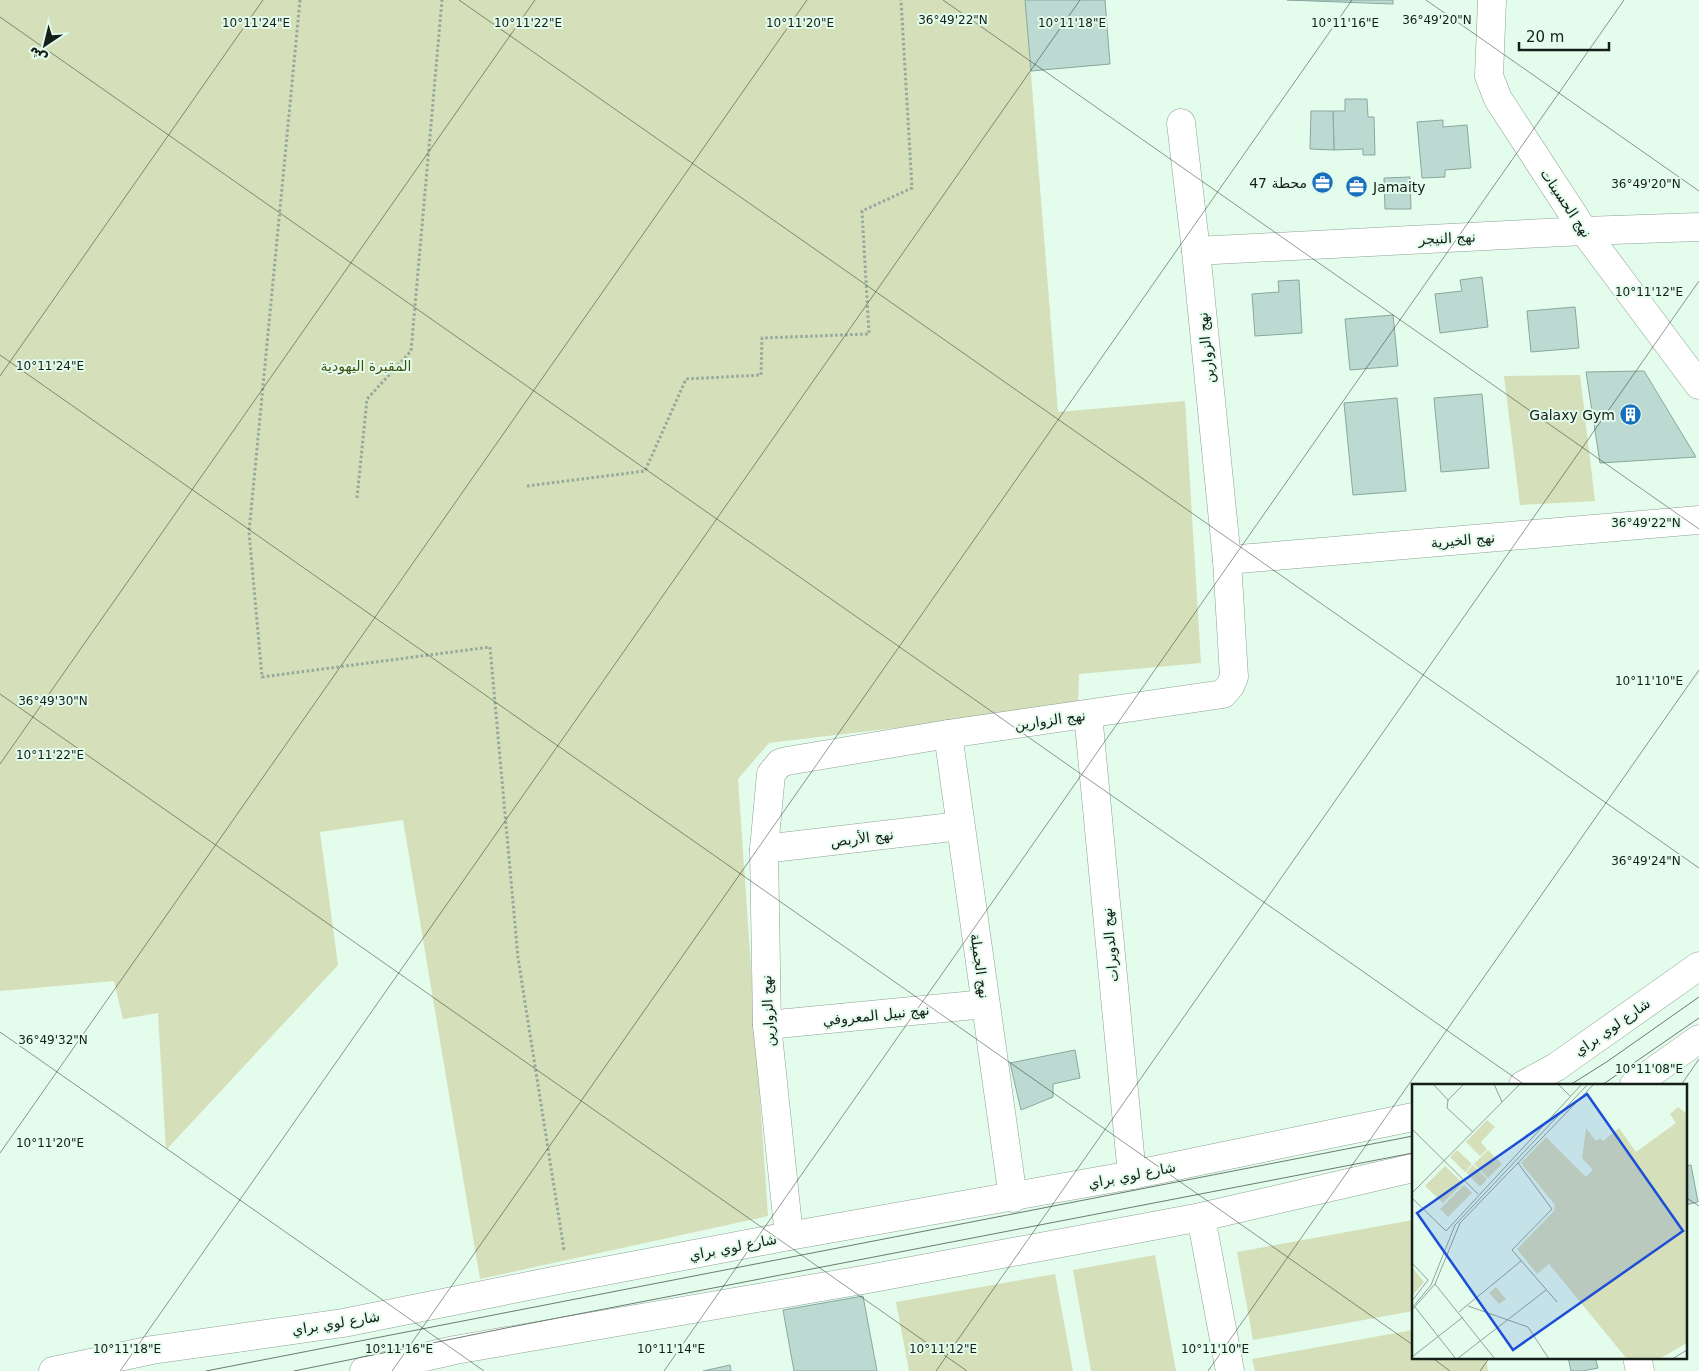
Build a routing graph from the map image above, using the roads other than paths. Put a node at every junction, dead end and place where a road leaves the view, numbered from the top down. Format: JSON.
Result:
{"nodes":[{"id":1,"x":1492,"y":0,"type":"edge"},
{"id":2,"x":1180,"y":123,"type":"dead end"},
{"id":3,"x":1699,"y":227,"type":"edge"},
{"id":4,"x":1584,"y":231,"type":"junction"},
{"id":5,"x":1196,"y":251,"type":"junction"},
{"id":6,"x":1699,"y":385,"type":"edge"},
{"id":7,"x":1699,"y":520,"type":"edge"},
{"id":8,"x":1227,"y":560,"type":"junction"},
{"id":9,"x":1088,"y":714,"type":"junction"},
{"id":10,"x":948,"y":734,"type":"junction"},
{"id":11,"x":960,"y":826,"type":"junction"},
{"id":12,"x":764,"y":849,"type":"junction"},
{"id":13,"x":1699,"y":966,"type":"edge"},
{"id":14,"x":985,"y":1004,"type":"junction"},
{"id":15,"x":767,"y":1026,"type":"junction"},
{"id":16,"x":1699,"y":1040,"type":"edge"},
{"id":17,"x":1525,"y":1084,"type":"edge"},
{"id":18,"x":1635,"y":1084,"type":"edge"},
{"id":19,"x":1412,"y":1117,"type":"edge"},
{"id":20,"x":1412,"y":1168,"type":"edge"},
{"id":21,"x":1132,"y":1175,"type":"junction"},
{"id":22,"x":1013,"y":1198,"type":"junction"},
{"id":23,"x":1201,"y":1217,"type":"junction"},
{"id":24,"x":789,"y":1236,"type":"junction"},
{"id":25,"x":1638,"y":1358,"type":"edge"},
{"id":26,"x":53,"y":1371,"type":"edge"},
{"id":27,"x":364,"y":1371,"type":"edge"},
{"id":28,"x":1230,"y":1371,"type":"edge"},
{"id":29,"x":1640,"y":1371,"type":"edge"}],
"edges":[{"from":1,"to":4,"type":"street","name":"نهج الحسينات"},
{"from":2,"to":5,"type":"street","name":"نهج الزوارين"},
{"from":3,"to":4,"type":"street","name":"نهج النيجر"},
{"from":4,"to":5,"type":"street","name":"نهج النيجر"},
{"from":4,"to":6,"type":"street","name":"نهج الحسينات"},
{"from":5,"to":8,"type":"street","name":"نهج الزوارين"},
{"from":7,"to":8,"type":"street","name":"نهج الخيرية"},
{"from":8,"to":9,"type":"street","name":"نهج الزوارين"},
{"from":9,"to":10,"type":"street","name":"نهج الزوارين"},
{"from":9,"to":21,"type":"street","name":"نهج الدويرات"},
{"from":10,"to":11,"type":"street","name":"نهج الجميلة"},
{"from":10,"to":12,"type":"street","name":"نهج الزوارين"},
{"from":11,"to":12,"type":"street","name":"نهج الأربص"},
{"from":11,"to":14,"type":"street","name":"نهج الجميلة"},
{"from":12,"to":15,"type":"street","name":"نهج الزوارين"},
{"from":13,"to":17,"type":"street","name":"شارع لوي براي"},
{"from":14,"to":15,"type":"street","name":"نهج نبيل المعروفي"},
{"from":14,"to":22,"type":"street","name":"نهج الجميلة"},
{"from":15,"to":24,"type":"street","name":"نهج الزوارين"},
{"from":16,"to":18,"type":"street"},
{"from":19,"to":21,"type":"street","name":"شارع لوي براي"},
{"from":20,"to":23,"type":"street"},
{"from":21,"to":22,"type":"street","name":"شارع لوي براي"},
{"from":22,"to":24,"type":"street","name":"شارع لوي براي"},
{"from":23,"to":27,"type":"street"},
{"from":23,"to":28,"type":"street"},
{"from":24,"to":26,"type":"street","name":"شارع لوي براي"},
{"from":25,"to":29,"type":"street"}]}
